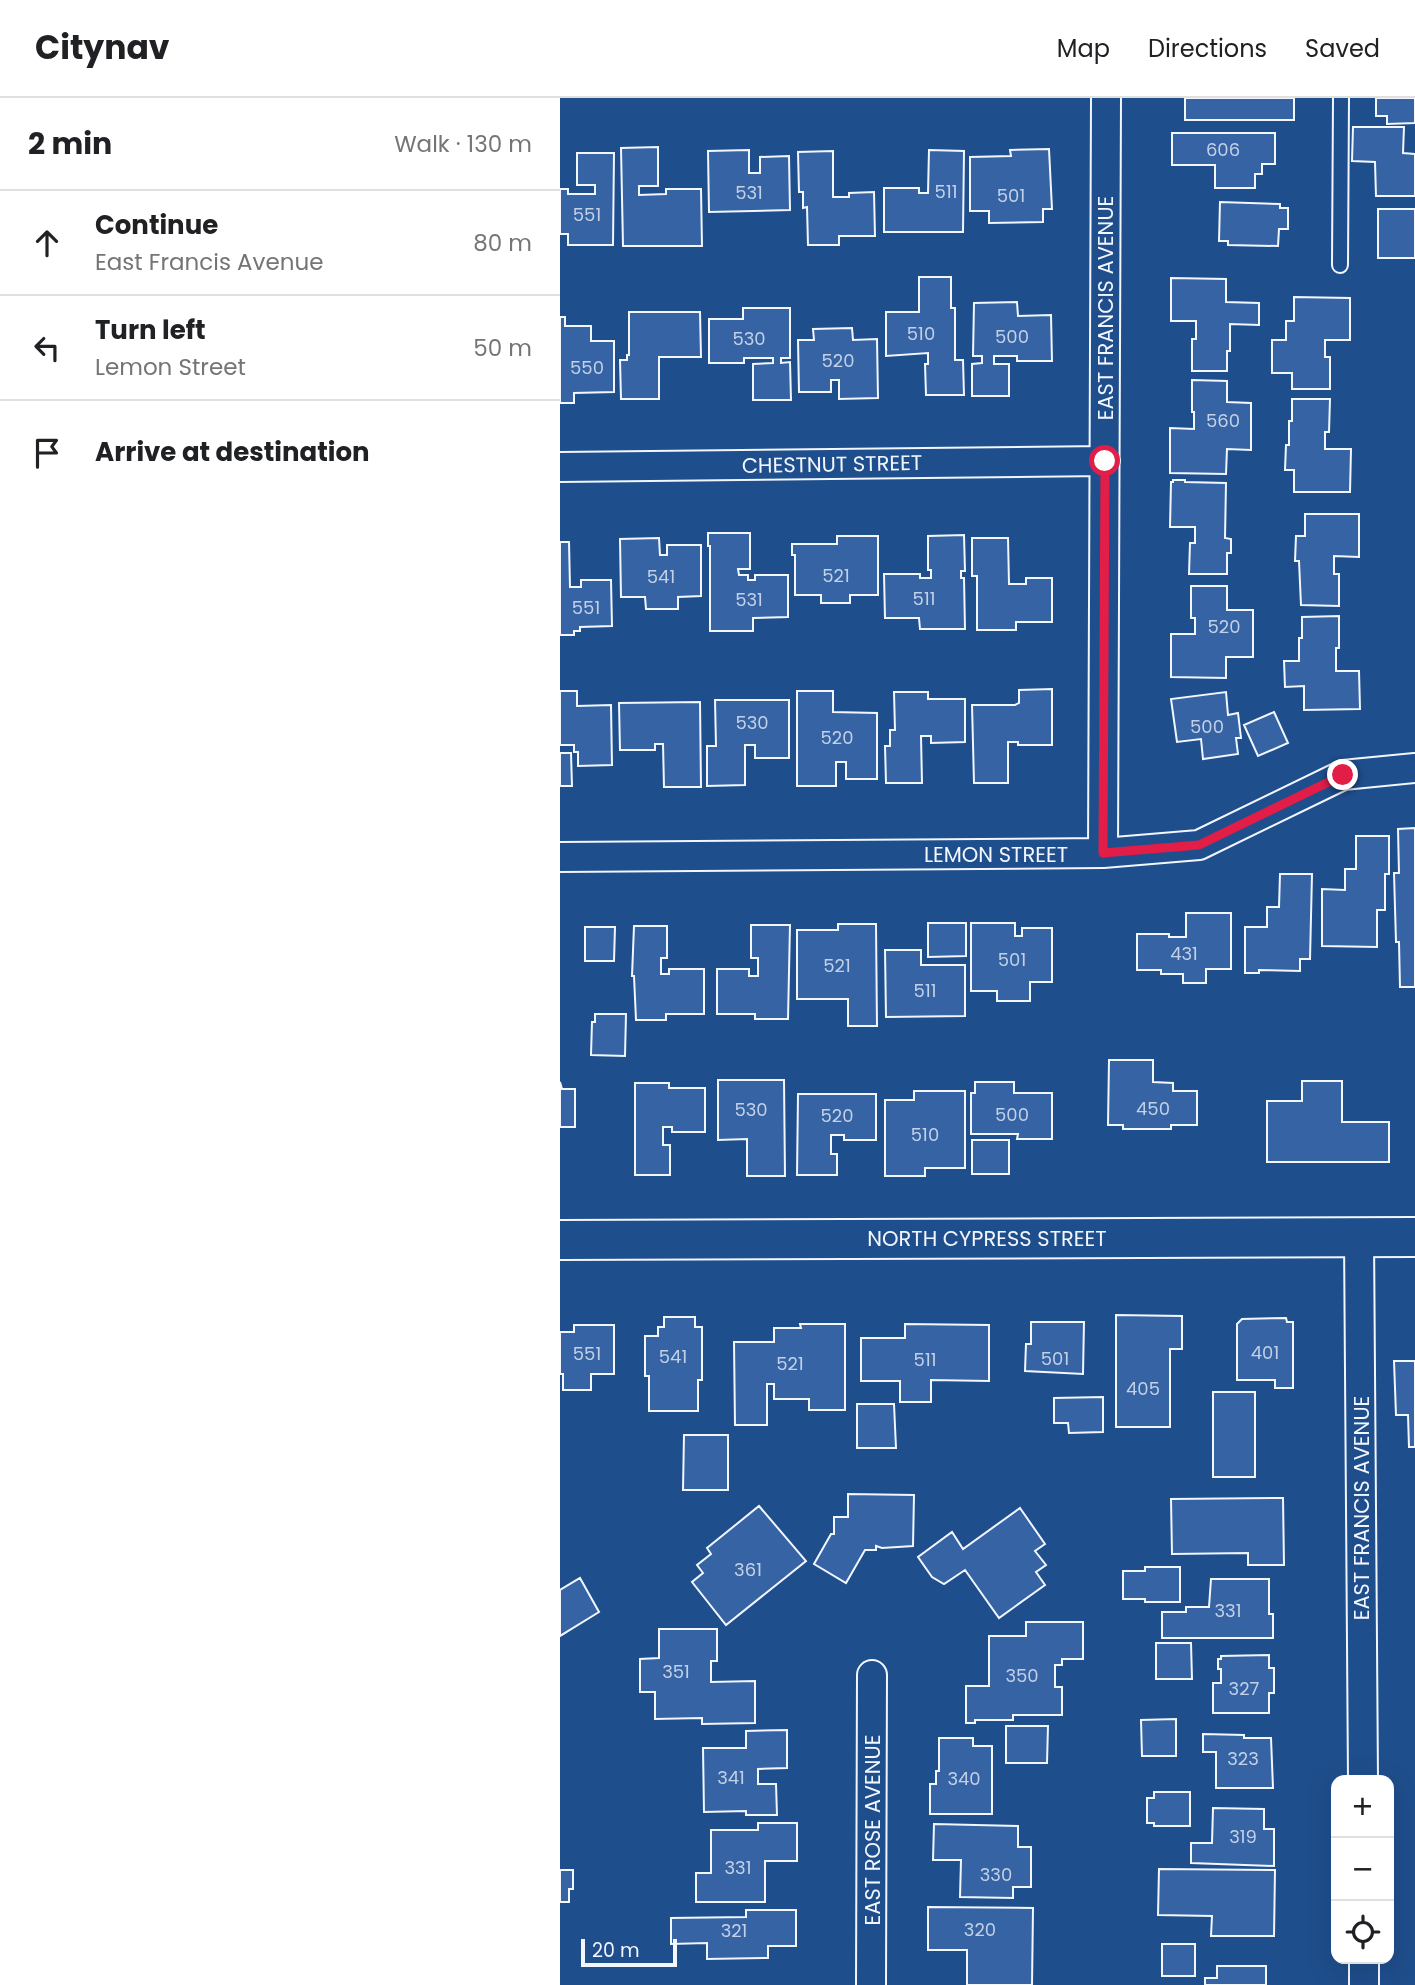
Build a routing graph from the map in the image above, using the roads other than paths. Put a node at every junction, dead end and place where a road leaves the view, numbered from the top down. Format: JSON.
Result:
{"nodes":[{"id":1,"x":1106,"y":98,"type":"edge"},
{"id":2,"x":1341,"y":98,"type":"edge"},
{"id":3,"x":1340,"y":265,"type":"dead end"},
{"id":4,"x":1105,"y":461,"type":"junction"},
{"id":5,"x":560,"y":467,"type":"edge"},
{"id":6,"x":1415,"y":768,"type":"edge"},
{"id":7,"x":1103,"y":853,"type":"junction"},
{"id":8,"x":560,"y":857,"type":"edge"},
{"id":9,"x":1359,"y":1236,"type":"junction"},
{"id":10,"x":1415,"y":1237,"type":"edge"},
{"id":11,"x":560,"y":1240,"type":"edge"},
{"id":12,"x":872,"y":1675,"type":"dead end"},
{"id":13,"x":1363,"y":1775,"type":"edge"},
{"id":14,"x":1364,"y":1964,"type":"edge"},
{"id":15,"x":871,"y":1985,"type":"edge"},
{"id":16,"x":1364,"y":1985,"type":"edge"}],
"edges":[{"from":1,"to":4,"type":"street","name":"EAST FRANCIS AVENUE"},
{"from":2,"to":3,"type":"lane"},
{"from":4,"to":5,"type":"street","name":"CHESTNUT STREET"},
{"from":4,"to":7,"type":"street","name":"EAST FRANCIS AVENUE"},
{"from":6,"to":7,"type":"street","name":"LEMON STREET"},
{"from":7,"to":8,"type":"street","name":"LEMON STREET"},
{"from":9,"to":10,"type":"street","name":"NORTH CYPRESS STREET"},
{"from":9,"to":11,"type":"street","name":"NORTH CYPRESS STREET"},
{"from":9,"to":13,"type":"street","name":"EAST FRANCIS AVENUE"},
{"from":12,"to":15,"type":"street","name":"EAST ROSE AVENUE"},
{"from":14,"to":16,"type":"street"}]}
